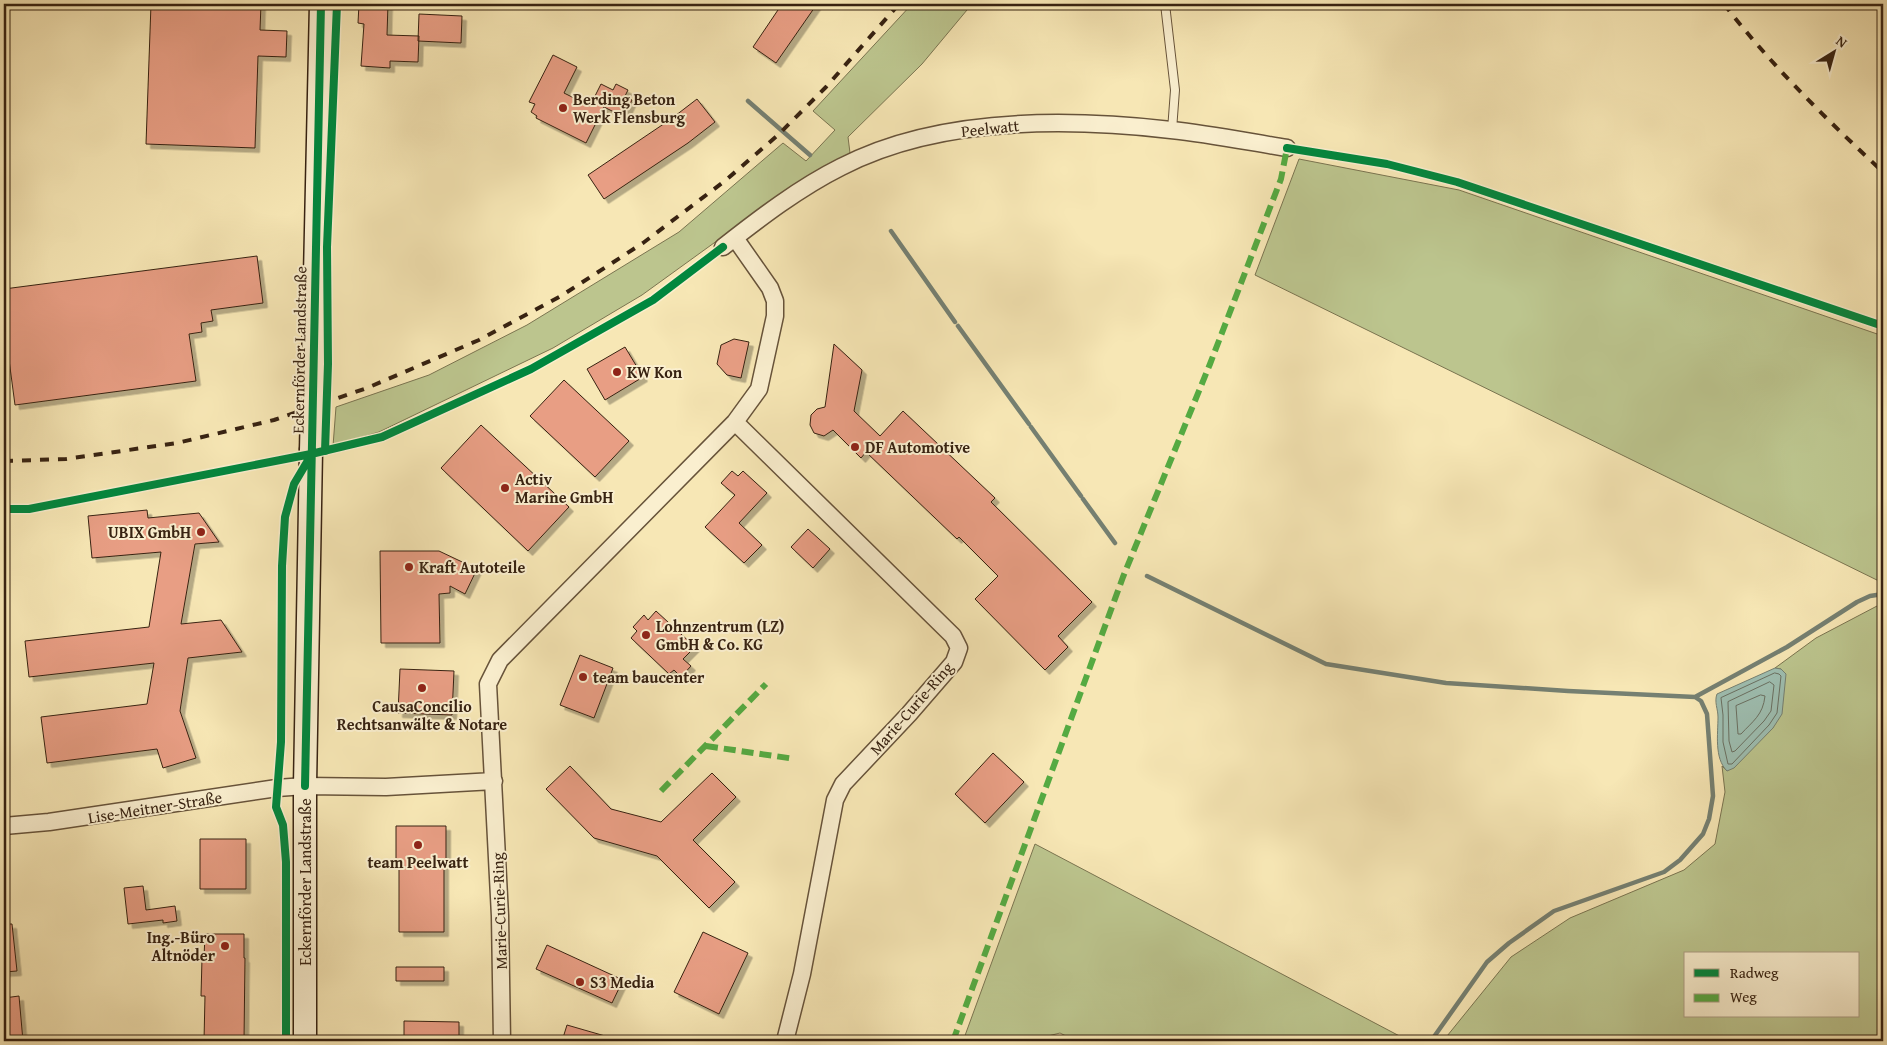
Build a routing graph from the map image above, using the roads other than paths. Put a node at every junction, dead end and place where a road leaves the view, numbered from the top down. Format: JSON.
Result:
{"nodes":[{"id":1,"x":321,"y":4,"type":"edge"},
{"id":2,"x":1165,"y":4,"type":"edge"},
{"id":3,"x":1172,"y":130,"type":"junction"},
{"id":4,"x":1287,"y":148,"type":"dead end"},
{"id":5,"x":729,"y":243,"type":"joint"},
{"id":6,"x":735,"y":422,"type":"junction"},
{"id":7,"x":494,"y":781,"type":"junction"},
{"id":8,"x":305,"y":786,"type":"junction"},
{"id":9,"x":4,"y":826,"type":"edge"},
{"id":10,"x":305,"y":1041,"type":"edge"},
{"id":11,"x":502,"y":1041,"type":"edge"},
{"id":12,"x":785,"y":1041,"type":"edge"}],
"edges":[{"from":1,"to":8,"type":"street","name":"Eckernförder Landstraße","bridge":true},
{"from":2,"to":3,"type":"lane"},
{"from":3,"to":4,"type":"street","name":"Peelwatt"},
{"from":3,"to":5,"type":"street","name":"Peelwatt"},
{"from":5,"to":6,"type":"street","name":"Marie-Curie-Ring"},
{"from":6,"to":7,"type":"street","name":"Marie-Curie-Ring"},
{"from":6,"to":12,"type":"street","name":"Marie-Curie-Ring"},
{"from":7,"to":8,"type":"street"},
{"from":7,"to":11,"type":"street","name":"Marie-Curie-Ring"},
{"from":8,"to":9,"type":"street","name":"Lise-Meitner-Straße"},
{"from":8,"to":10,"type":"street","name":"Eckernförder Landstraße"}]}
